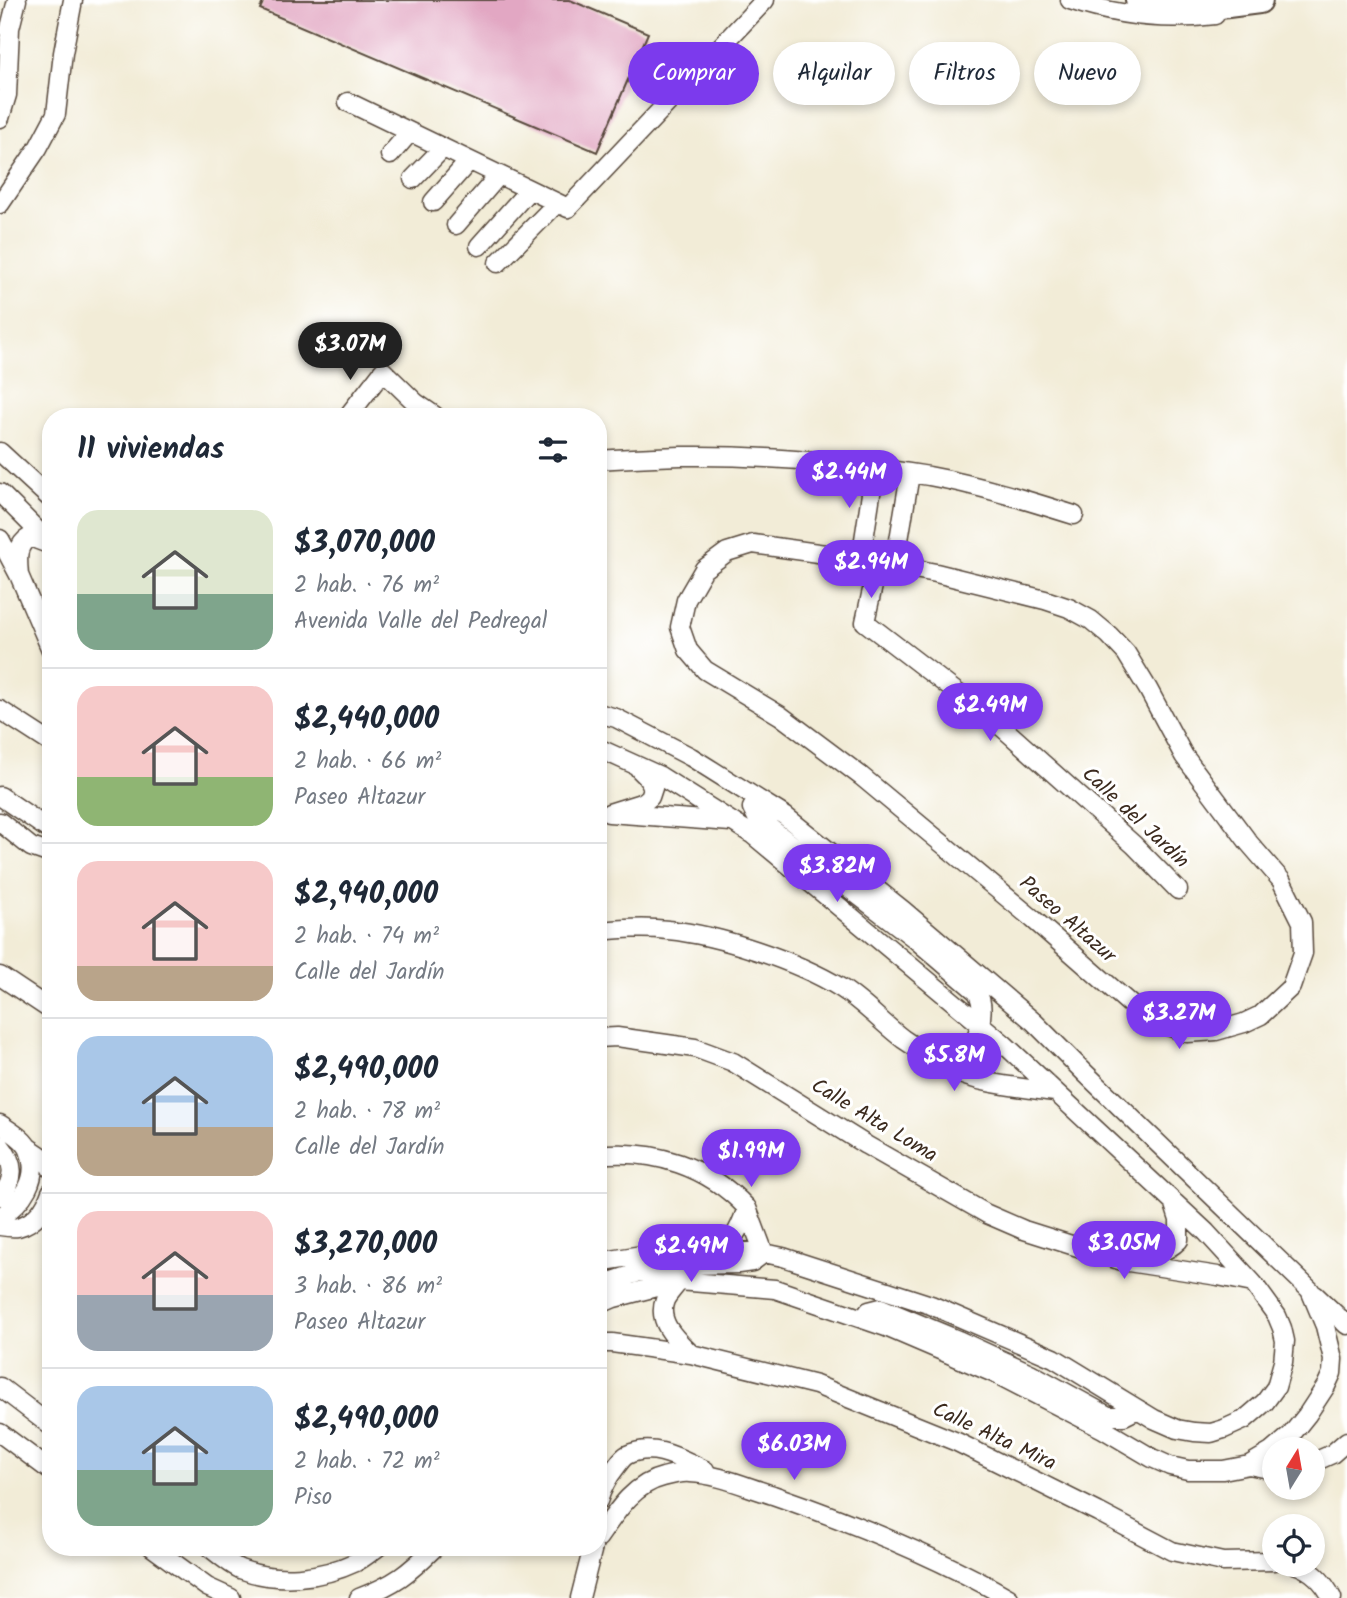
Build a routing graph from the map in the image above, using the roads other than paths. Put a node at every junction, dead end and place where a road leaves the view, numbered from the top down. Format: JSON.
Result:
{"nodes":[{"id":1,"x":17,"y":0,"type":"edge"},
{"id":2,"x":73,"y":0,"type":"edge"},
{"id":3,"x":765,"y":0,"type":"edge"},
{"id":4,"x":1070,"y":0,"type":"edge"},
{"id":5,"x":1139,"y":0,"type":"edge"},
{"id":6,"x":1259,"y":0,"type":"edge"},
{"id":7,"x":1268,"y":0,"type":"edge"},
{"id":8,"x":5,"y":28,"type":"edge"},
{"id":9,"x":348,"y":102,"type":"dead end"},
{"id":10,"x":0,"y":118,"type":"edge"},
{"id":11,"x":410,"y":132,"type":"junction"},
{"id":12,"x":443,"y":148,"type":"junction"},
{"id":13,"x":390,"y":155,"type":"dead end"},
{"id":14,"x":469,"y":161,"type":"junction"},
{"id":15,"x":499,"y":175,"type":"junction"},
{"id":16,"x":413,"y":179,"type":"dead end"},
{"id":17,"x":529,"y":190,"type":"junction"},
{"id":18,"x":433,"y":202,"type":"dead end"},
{"id":19,"x":556,"y":203,"type":"junction"},
{"id":20,"x":0,"y":204,"type":"edge"},
{"id":21,"x":456,"y":225,"type":"dead end"},
{"id":22,"x":479,"y":246,"type":"dead end"},
{"id":23,"x":498,"y":262,"type":"dead end"},
{"id":24,"x":354,"y":408,"type":"edge"},
{"id":25,"x":424,"y":408,"type":"edge"},
{"id":26,"x":0,"y":452,"type":"edge"},
{"id":27,"x":607,"y":460,"type":"edge"},
{"id":28,"x":875,"y":468,"type":"junction"},
{"id":29,"x":910,"y":474,"type":"junction"},
{"id":30,"x":42,"y":491,"type":"edge"},
{"id":31,"x":0,"y":493,"type":"edge"},
{"id":32,"x":1074,"y":515,"type":"dead end"},
{"id":33,"x":42,"y":536,"type":"edge"},
{"id":34,"x":0,"y":539,"type":"edge"},
{"id":35,"x":42,"y":542,"type":"edge"},
{"id":36,"x":861,"y":559,"type":"junction"},
{"id":37,"x":895,"y":564,"type":"junction"},
{"id":38,"x":19,"y":575,"type":"junction"},
{"id":39,"x":874,"y":582,"type":"junction"},
{"id":40,"x":42,"y":629,"type":"edge"},
{"id":41,"x":0,"y":710,"type":"edge"},
{"id":42,"x":607,"y":716,"type":"edge"},
{"id":43,"x":42,"y":737,"type":"edge"},
{"id":44,"x":607,"y":752,"type":"edge"},
{"id":45,"x":635,"y":763,"type":"junction"},
{"id":46,"x":0,"y":796,"type":"edge"},
{"id":47,"x":760,"y":800,"type":"junction"},
{"id":48,"x":607,"y":813,"type":"edge"},
{"id":49,"x":607,"y":814,"type":"edge"},
{"id":50,"x":0,"y":822,"type":"edge"},
{"id":51,"x":733,"y":822,"type":"junction"},
{"id":52,"x":42,"y":825,"type":"edge"},
{"id":53,"x":42,"y":851,"type":"edge"},
{"id":54,"x":1178,"y":890,"type":"dead end"},
{"id":55,"x":607,"y":930,"type":"edge"},
{"id":56,"x":0,"y":976,"type":"edge"},
{"id":57,"x":42,"y":1004,"type":"edge"},
{"id":58,"x":979,"y":1024,"type":"junction"},
{"id":59,"x":607,"y":1038,"type":"edge"},
{"id":60,"x":948,"y":1069,"type":"junction"},
{"id":61,"x":1055,"y":1092,"type":"junction"},
{"id":62,"x":0,"y":1124,"type":"edge"},
{"id":63,"x":0,"y":1145,"type":"edge"},
{"id":64,"x":29,"y":1148,"type":"junction"},
{"id":65,"x":607,"y":1154,"type":"edge"},
{"id":66,"x":42,"y":1157,"type":"edge"},
{"id":67,"x":0,"y":1196,"type":"edge"},
{"id":68,"x":1173,"y":1201,"type":"junction"},
{"id":69,"x":747,"y":1208,"type":"junction"},
{"id":70,"x":42,"y":1210,"type":"edge"},
{"id":71,"x":0,"y":1217,"type":"edge"},
{"id":72,"x":0,"y":1226,"type":"edge"},
{"id":73,"x":722,"y":1250,"type":"junction"},
{"id":74,"x":764,"y":1253,"type":"junction"},
{"id":75,"x":607,"y":1261,"type":"edge"},
{"id":76,"x":1122,"y":1261,"type":"junction"},
{"id":77,"x":679,"y":1281,"type":"junction"},
{"id":78,"x":607,"y":1283,"type":"edge"},
{"id":79,"x":1253,"y":1283,"type":"junction"},
{"id":80,"x":1310,"y":1290,"type":"junction"},
{"id":81,"x":607,"y":1302,"type":"edge"},
{"id":82,"x":871,"y":1322,"type":"junction"},
{"id":83,"x":1347,"y":1325,"type":"edge"},
{"id":84,"x":607,"y":1343,"type":"edge"},
{"id":85,"x":691,"y":1354,"type":"junction"},
{"id":86,"x":0,"y":1387,"type":"edge"},
{"id":87,"x":1138,"y":1409,"type":"junction"},
{"id":88,"x":42,"y":1419,"type":"edge"},
{"id":89,"x":0,"y":1433,"type":"edge"},
{"id":90,"x":1347,"y":1441,"type":"edge"},
{"id":91,"x":1325,"y":1457,"type":"edge"},
{"id":92,"x":42,"y":1464,"type":"edge"},
{"id":93,"x":1249,"y":1465,"type":"junction"},
{"id":94,"x":1262,"y":1468,"type":"edge"},
{"id":95,"x":720,"y":1478,"type":"junction"},
{"id":96,"x":607,"y":1481,"type":"edge"},
{"id":97,"x":607,"y":1525,"type":"edge"},
{"id":98,"x":164,"y":1556,"type":"edge"},
{"id":99,"x":221,"y":1556,"type":"edge"},
{"id":100,"x":366,"y":1556,"type":"edge"},
{"id":101,"x":426,"y":1556,"type":"edge"},
{"id":102,"x":591,"y":1556,"type":"edge"},
{"id":103,"x":1262,"y":1561,"type":"edge"},
{"id":104,"x":1317,"y":1577,"type":"edge"},
{"id":105,"x":231,"y":1598,"type":"edge"},
{"id":106,"x":359,"y":1598,"type":"edge"},
{"id":107,"x":580,"y":1598,"type":"edge"},
{"id":108,"x":1009,"y":1598,"type":"edge"},
{"id":109,"x":1332,"y":1598,"type":"edge"}],
"edges":[{"from":1,"to":8,"type":"street"},
{"from":2,"to":20,"type":"street"},
{"from":3,"to":19,"type":"street"},
{"from":4,"to":7,"type":"street"},
{"from":5,"to":6,"type":"highway"},
{"from":8,"to":10,"type":"street"},
{"from":9,"to":11,"type":"street"},
{"from":11,"to":12,"type":"street"},
{"from":11,"to":13,"type":"street"},
{"from":12,"to":14,"type":"street"},
{"from":12,"to":16,"type":"street"},
{"from":14,"to":15,"type":"street"},
{"from":14,"to":18,"type":"street"},
{"from":15,"to":17,"type":"street"},
{"from":15,"to":21,"type":"street"},
{"from":17,"to":19,"type":"street"},
{"from":17,"to":22,"type":"street"},
{"from":19,"to":23,"type":"street"},
{"from":24,"to":25,"type":"street"},
{"from":26,"to":30,"type":"street"},
{"from":27,"to":28,"type":"street"},
{"from":28,"to":29,"type":"street"},
{"from":28,"to":36,"type":"street"},
{"from":29,"to":32,"type":"street"},
{"from":29,"to":37,"type":"street"},
{"from":31,"to":33,"type":"street"},
{"from":34,"to":38,"type":"street"},
{"from":35,"to":38,"type":"street"},
{"from":36,"to":37,"type":"street","name":"Paseo Altazur"},
{"from":36,"to":37,"type":"street","name":"Paseo Altazur"},
{"from":36,"to":39,"type":"street"},
{"from":37,"to":39,"type":"street"},
{"from":38,"to":40,"type":"street"},
{"from":39,"to":54,"type":"street","name":"Calle del Jardín"},
{"from":41,"to":43,"type":"street"},
{"from":42,"to":47,"type":"street"},
{"from":44,"to":45,"type":"street"},
{"from":45,"to":48,"type":"street"},
{"from":45,"to":51,"type":"street"},
{"from":46,"to":52,"type":"street"},
{"from":47,"to":58,"type":"street"},
{"from":47,"to":80,"type":"street"},
{"from":49,"to":51,"type":"street"},
{"from":50,"to":53,"type":"street"},
{"from":51,"to":58,"type":"street"},
{"from":55,"to":60,"type":"street"},
{"from":56,"to":57,"type":"street"},
{"from":58,"to":60,"type":"street"},
{"from":58,"to":61,"type":"street"},
{"from":59,"to":76,"type":"street","name":"Calle Alta Loma"},
{"from":60,"to":61,"type":"street"},
{"from":61,"to":68,"type":"street"},
{"from":62,"to":64,"type":"street"},
{"from":63,"to":67,"type":"street"},
{"from":64,"to":66,"type":"street"},
{"from":64,"to":71,"type":"street"},
{"from":65,"to":69,"type":"street"},
{"from":68,"to":76,"type":"street","name":"Calle Alta Loma"},
{"from":68,"to":79,"type":"street"},
{"from":69,"to":73,"type":"street"},
{"from":69,"to":74,"type":"street"},
{"from":70,"to":72,"type":"street"},
{"from":73,"to":74,"type":"street"},
{"from":73,"to":75,"type":"street"},
{"from":74,"to":78,"type":"street"},
{"from":74,"to":87,"type":"street"},
{"from":76,"to":79,"type":"street","name":"Calle Alta Loma"},
{"from":77,"to":81,"type":"street"},
{"from":77,"to":82,"type":"street"},
{"from":77,"to":85,"type":"street"},
{"from":79,"to":87,"type":"street"},
{"from":80,"to":83,"type":"street"},
{"from":80,"to":93,"type":"street"},
{"from":82,"to":87,"type":"street"},
{"from":82,"to":93,"type":"street"},
{"from":84,"to":85,"type":"street","name":"Calle Alta Mira"},
{"from":85,"to":103,"type":"street","name":"Calle Alta Mira"},
{"from":86,"to":88,"type":"street"},
{"from":89,"to":92,"type":"street"},
{"from":90,"to":91,"type":"street"},
{"from":93,"to":94,"type":"street"},
{"from":95,"to":96,"type":"street"},
{"from":95,"to":97,"type":"street"},
{"from":95,"to":108,"type":"street"},
{"from":98,"to":105,"type":"street"},
{"from":99,"to":100,"type":"street"},
{"from":101,"to":106,"type":"street"},
{"from":102,"to":107,"type":"street"},
{"from":104,"to":109,"type":"street"}]}
